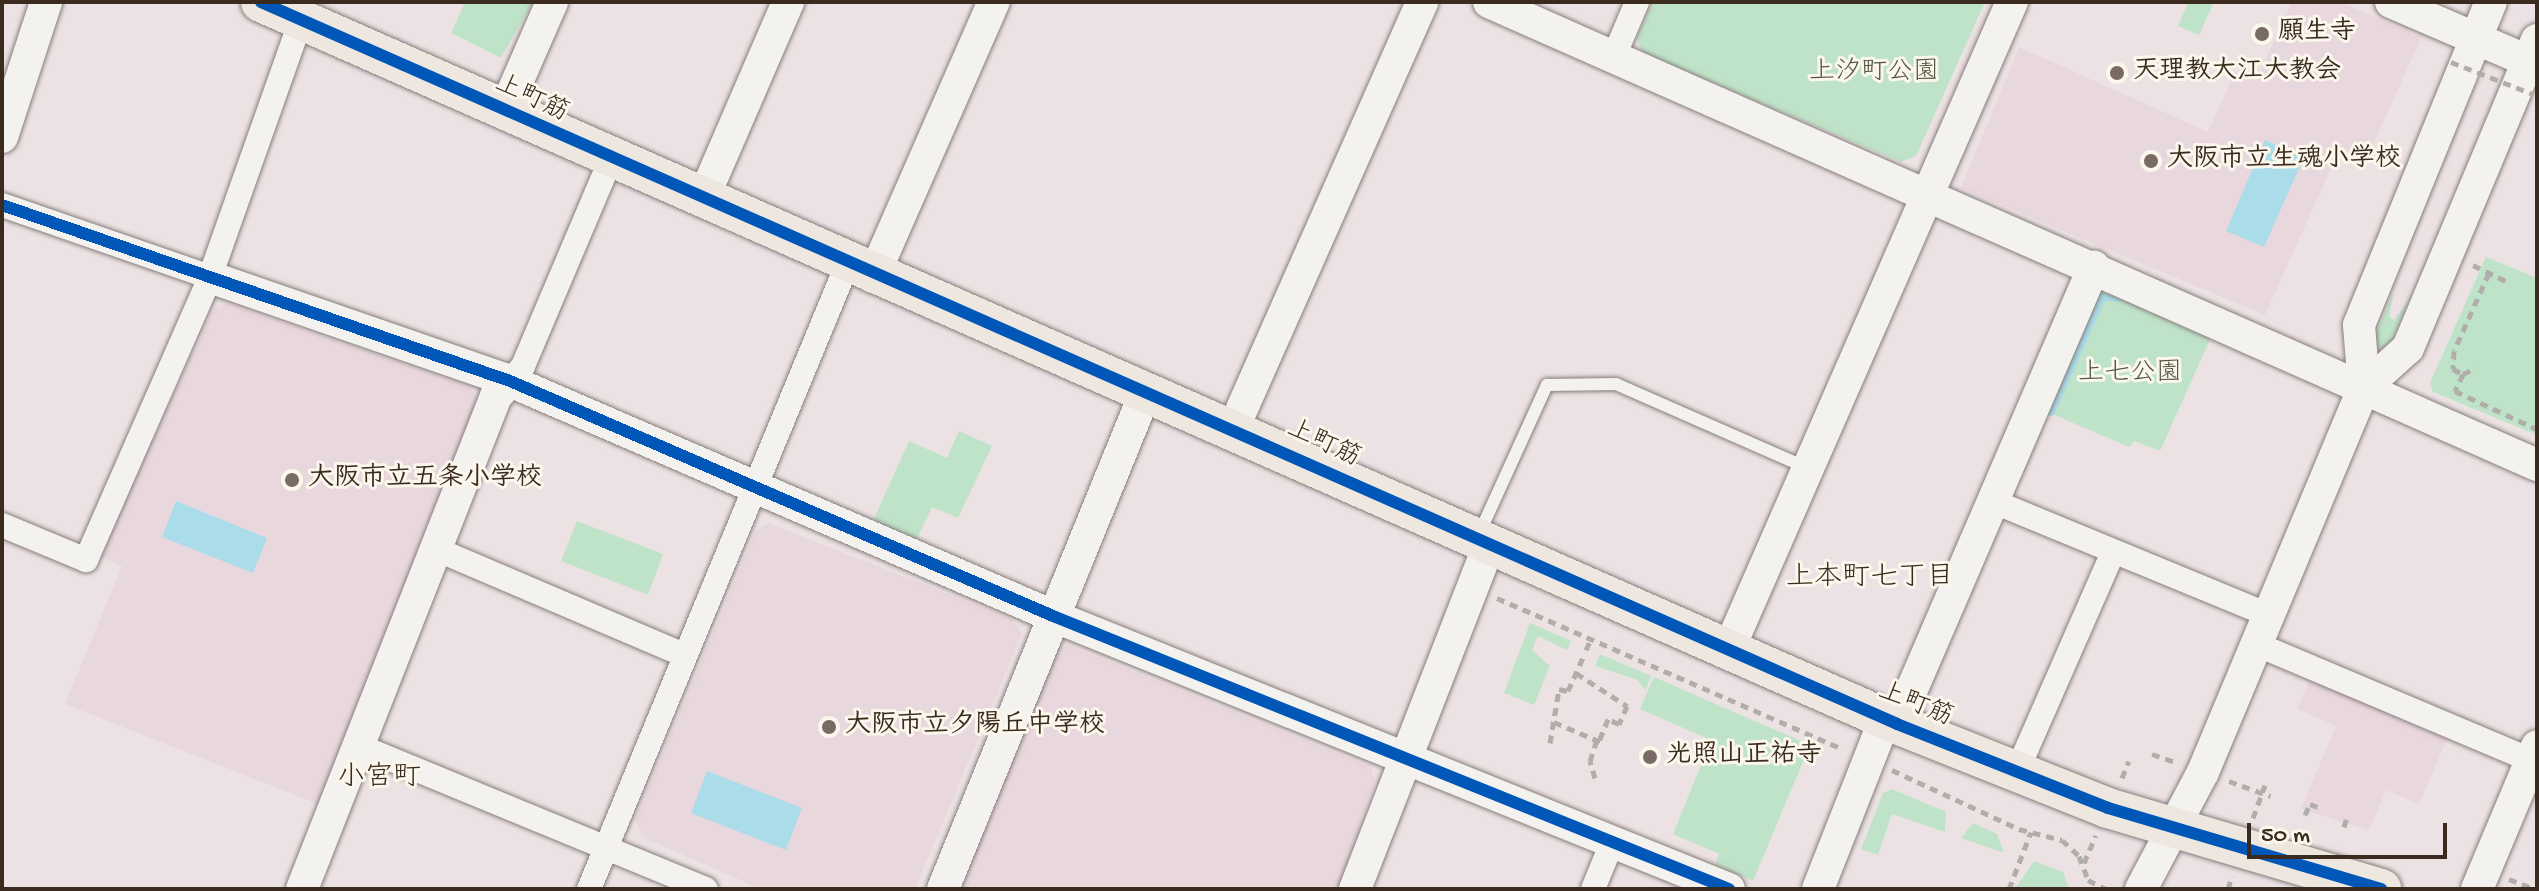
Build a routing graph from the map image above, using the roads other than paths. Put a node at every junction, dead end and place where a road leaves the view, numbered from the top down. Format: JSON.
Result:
{"nodes":[{"id":1,"x":46,"y":2,"type":"edge"},
{"id":2,"x":261,"y":2,"type":"edge"},
{"id":3,"x":552,"y":2,"type":"edge"},
{"id":4,"x":788,"y":2,"type":"edge"},
{"id":5,"x":994,"y":2,"type":"edge"},
{"id":6,"x":1422,"y":2,"type":"edge"},
{"id":7,"x":1489,"y":2,"type":"edge"},
{"id":8,"x":1637,"y":2,"type":"edge"},
{"id":9,"x":2012,"y":2,"type":"edge"},
{"id":10,"x":2391,"y":2,"type":"edge"},
{"id":11,"x":2491,"y":2,"type":"edge"},
{"id":12,"x":305,"y":11,"type":"edge"},
{"id":13,"x":2475,"y":39,"type":"junction"},
{"id":14,"x":1614,"y":56,"type":"junction"},
{"id":15,"x":2534,"y":65,"type":"edge"},
{"id":16,"x":504,"y":112,"type":"junction"},
{"id":17,"x":2,"y":137,"type":"edge"},
{"id":18,"x":610,"y":161,"type":"junction"},
{"id":19,"x":1927,"y":194,"type":"junction"},
{"id":20,"x":702,"y":201,"type":"junction"},
{"id":21,"x":2,"y":205,"type":"edge"},
{"id":22,"x":2094,"y":267,"type":"junction"},
{"id":23,"x":860,"y":271,"type":"junction"},
{"id":24,"x":210,"y":277,"type":"junction"},
{"id":25,"x":510,"y":381,"type":"junction"},
{"id":26,"x":2364,"y":388,"type":"junction"},
{"id":27,"x":1146,"y":391,"type":"junction"},
{"id":28,"x":1233,"y":429,"type":"junction"},
{"id":29,"x":2537,"y":465,"type":"edge"},
{"id":30,"x":1808,"y":468,"type":"junction"},
{"id":31,"x":750,"y":487,"type":"junction"},
{"id":32,"x":1992,"y":501,"type":"junction"},
{"id":33,"x":2,"y":525,"type":"edge"},
{"id":34,"x":1482,"y":543,"type":"junction"},
{"id":35,"x":438,"y":550,"type":"junction"},
{"id":36,"x":2113,"y":552,"type":"junction"},
{"id":37,"x":1053,"y":616,"type":"junction"},
{"id":38,"x":2262,"y":630,"type":"junction"},
{"id":39,"x":1728,"y":651,"type":"junction"},
{"id":40,"x":682,"y":654,"type":"junction"},
{"id":41,"x":1891,"y":721,"type":"junction"},
{"id":42,"x":359,"y":746,"type":"junction"},
{"id":43,"x":2534,"y":753,"type":"edge"},
{"id":44,"x":1406,"y":759,"type":"junction"},
{"id":45,"x":2017,"y":771,"type":"junction"},
{"id":46,"x":2176,"y":826,"type":"junction"},
{"id":47,"x":606,"y":843,"type":"junction"},
{"id":48,"x":1612,"y":843,"type":"junction"},
{"id":49,"x":2492,"y":883,"type":"edge"},
{"id":50,"x":302,"y":889,"type":"edge"},
{"id":51,"x":589,"y":889,"type":"edge"},
{"id":52,"x":706,"y":889,"type":"edge"},
{"id":53,"x":943,"y":889,"type":"edge"},
{"id":54,"x":1355,"y":889,"type":"edge"},
{"id":55,"x":1593,"y":889,"type":"edge"},
{"id":56,"x":1729,"y":889,"type":"edge"},
{"id":57,"x":1818,"y":889,"type":"edge"},
{"id":58,"x":2141,"y":889,"type":"edge"},
{"id":59,"x":2381,"y":889,"type":"edge"}],
"edges":[{"from":1,"to":17,"type":"street"},
{"from":2,"to":12,"type":"main road","name":"上町筋"},
{"from":3,"to":16,"type":"street"},
{"from":4,"to":20,"type":"street"},
{"from":5,"to":23,"type":"street"},
{"from":6,"to":28,"type":"street"},
{"from":7,"to":14,"type":"street"},
{"from":8,"to":14,"type":"street"},
{"from":9,"to":19,"type":"street"},
{"from":10,"to":13,"type":"street"},
{"from":11,"to":13,"type":"street"},
{"from":12,"to":16,"type":"main road","name":"上町筋"},
{"from":12,"to":24,"type":"street"},
{"from":13,"to":15,"type":"street"},
{"from":13,"to":26,"type":"street"},
{"from":14,"to":19,"type":"street"},
{"from":15,"to":26,"type":"street"},
{"from":16,"to":18,"type":"main road","name":"上町筋"},
{"from":18,"to":20,"type":"main road","name":"上町筋"},
{"from":18,"to":25,"type":"street"},
{"from":19,"to":22,"type":"street"},
{"from":19,"to":30,"type":"street"},
{"from":20,"to":23,"type":"main road","name":"上町筋"},
{"from":21,"to":24,"type":"street"},
{"from":22,"to":26,"type":"street"},
{"from":22,"to":32,"type":"street"},
{"from":23,"to":27,"type":"main road","name":"上町筋"},
{"from":23,"to":31,"type":"street"},
{"from":24,"to":25,"type":"street"},
{"from":24,"to":33,"type":"street"},
{"from":25,"to":31,"type":"street"},
{"from":25,"to":35,"type":"street"},
{"from":26,"to":29,"type":"street"},
{"from":26,"to":38,"type":"street"},
{"from":27,"to":28,"type":"main road","name":"上町筋"},
{"from":27,"to":37,"type":"street"},
{"from":28,"to":34,"type":"main road","name":"上町筋"},
{"from":30,"to":34,"type":"lane"},
{"from":30,"to":39,"type":"street"},
{"from":31,"to":37,"type":"street"},
{"from":31,"to":40,"type":"street"},
{"from":32,"to":36,"type":"street"},
{"from":32,"to":41,"type":"street"},
{"from":34,"to":39,"type":"main road","name":"上町筋"},
{"from":34,"to":44,"type":"street"},
{"from":35,"to":40,"type":"street"},
{"from":35,"to":42,"type":"street"},
{"from":36,"to":38,"type":"street"},
{"from":36,"to":45,"type":"street"},
{"from":37,"to":44,"type":"street"},
{"from":37,"to":53,"type":"street"},
{"from":38,"to":43,"type":"street"},
{"from":38,"to":46,"type":"street"},
{"from":39,"to":41,"type":"main road","name":"上町筋"},
{"from":40,"to":47,"type":"street"},
{"from":41,"to":45,"type":"main road","name":"上町筋"},
{"from":41,"to":57,"type":"street"},
{"from":42,"to":47,"type":"street"},
{"from":42,"to":50,"type":"street"},
{"from":43,"to":49,"type":"street"},
{"from":44,"to":48,"type":"street"},
{"from":44,"to":54,"type":"street"},
{"from":45,"to":46,"type":"main road","name":"上町筋"},
{"from":46,"to":58,"type":"street"},
{"from":46,"to":59,"type":"main road","name":"上町筋"},
{"from":47,"to":51,"type":"street"},
{"from":47,"to":52,"type":"street"},
{"from":48,"to":55,"type":"street"},
{"from":48,"to":56,"type":"street"}]}
